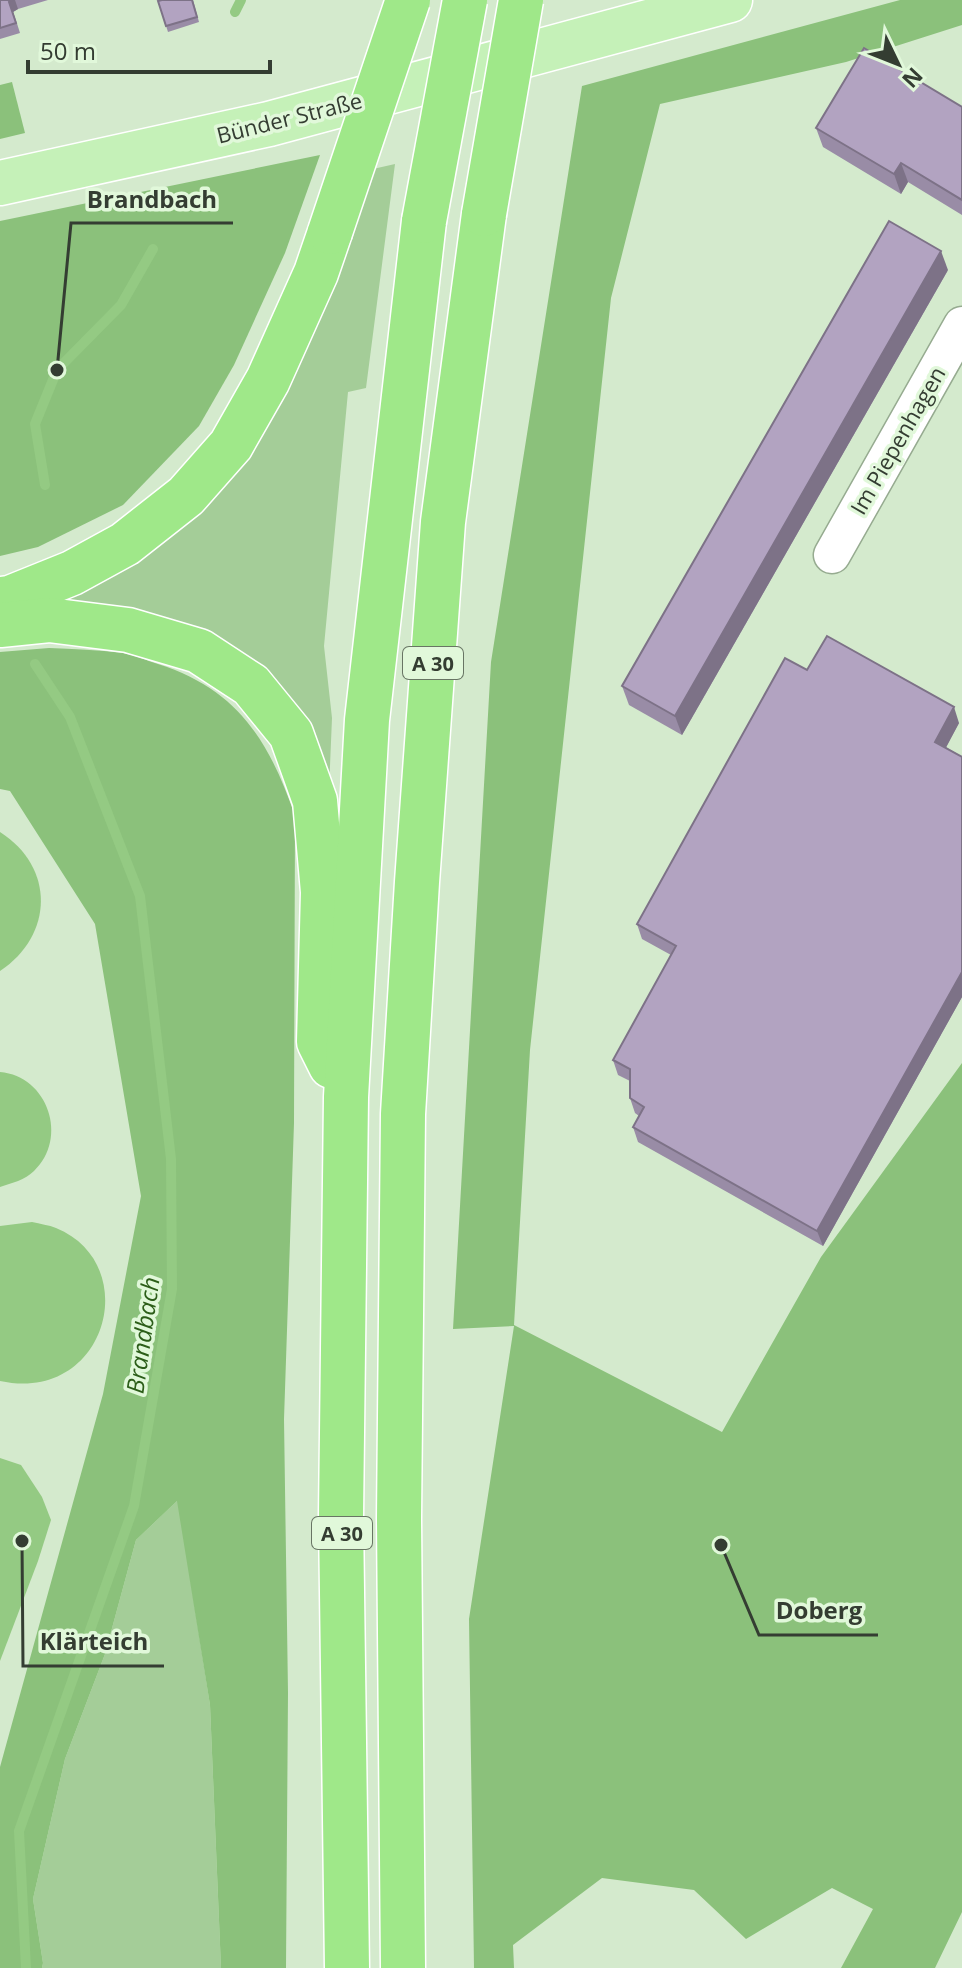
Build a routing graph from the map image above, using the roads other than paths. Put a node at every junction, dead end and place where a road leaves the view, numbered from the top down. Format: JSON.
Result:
{"nodes":[{"id":1,"x":408,"y":0,"type":"edge"},
{"id":2,"x":465,"y":0,"type":"edge"},
{"id":3,"x":521,"y":0,"type":"edge"},
{"id":4,"x":730,"y":0,"type":"edge"},
{"id":5,"x":0,"y":183,"type":"edge"},
{"id":6,"x":962,"y":325,"type":"edge"},
{"id":7,"x":832,"y":555,"type":"dead end"},
{"id":8,"x":0,"y":599,"type":"edge"},
{"id":9,"x":0,"y":625,"type":"edge"},
{"id":10,"x":346,"y":1097,"type":"junction"},
{"id":11,"x":347,"y":1968,"type":"edge"},
{"id":12,"x":403,"y":1968,"type":"edge"}],
"edges":[{"from":1,"to":8,"type":"highway","bridge":true},
{"from":2,"to":10,"type":"highway","number":"A 30","bridge":true},
{"from":3,"to":12,"type":"highway","number":"A 30","bridge":true},
{"from":4,"to":5,"type":"main road","name":"Bünder Straße"},
{"from":6,"to":7,"type":"street","name":"Im Piepenhagen"},
{"from":9,"to":10,"type":"highway"},
{"from":10,"to":11,"type":"highway","number":"A 30"}]}
